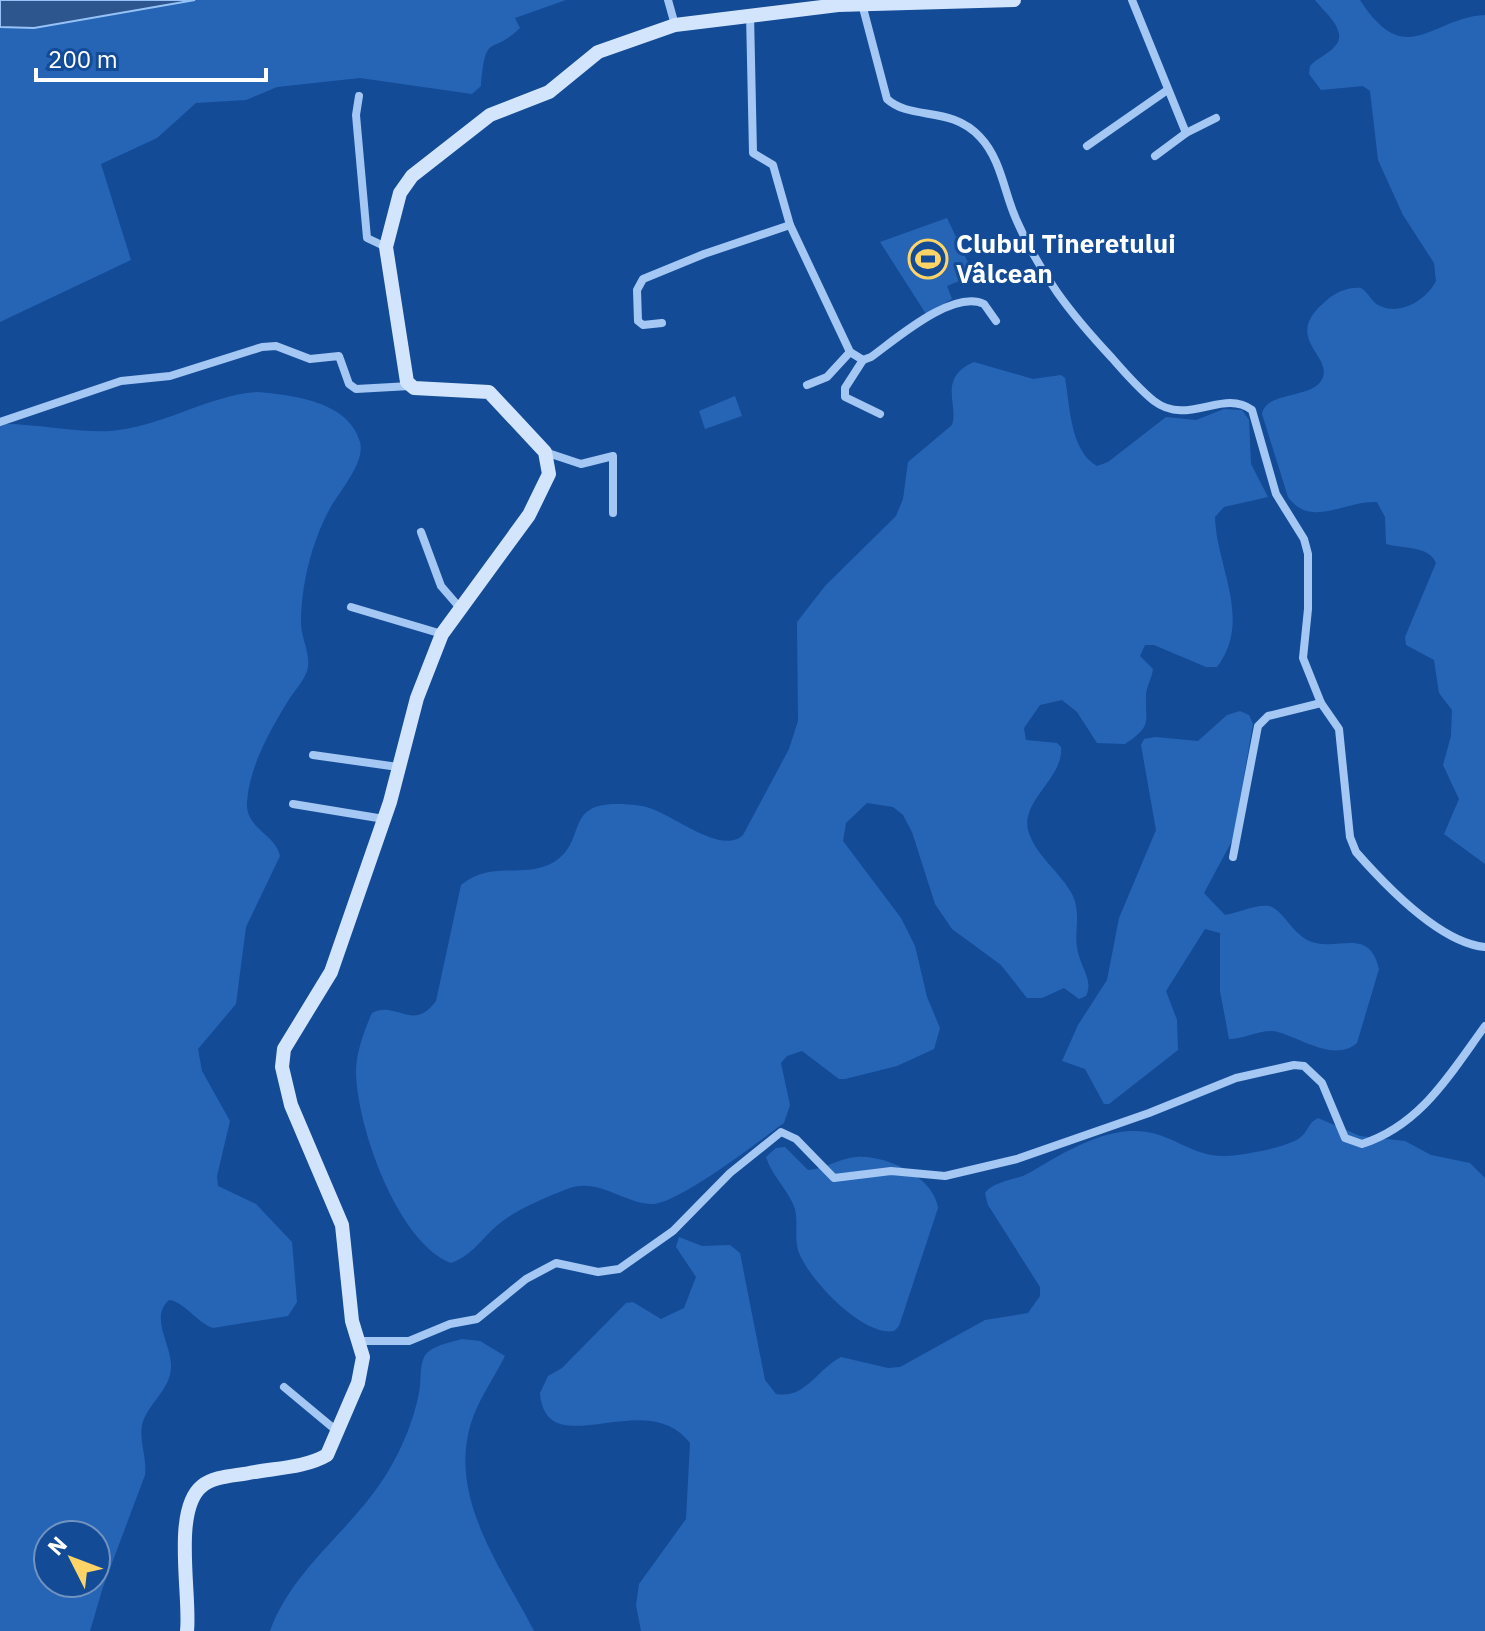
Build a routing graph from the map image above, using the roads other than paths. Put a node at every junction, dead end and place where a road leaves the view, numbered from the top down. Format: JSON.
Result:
{"nodes":[{"id":1,"x":668,"y":0,"type":"edge"},
{"id":2,"x":1014,"y":0,"type":"edge"},
{"id":3,"x":1132,"y":0,"type":"edge"},
{"id":4,"x":862,"y":3,"type":"junction"},
{"id":5,"x":750,"y":13,"type":"junction"},
{"id":6,"x":675,"y":25,"type":"junction"},
{"id":7,"x":1166,"y":91,"type":"junction"},
{"id":8,"x":359,"y":96,"type":"dead end"},
{"id":9,"x":1216,"y":118,"type":"dead end"},
{"id":10,"x":1186,"y":133,"type":"junction"},
{"id":11,"x":1087,"y":146,"type":"dead end"},
{"id":12,"x":1155,"y":156,"type":"dead end"},
{"id":13,"x":790,"y":225,"type":"junction"},
{"id":14,"x":386,"y":247,"type":"junction"},
{"id":15,"x":996,"y":321,"type":"dead end"},
{"id":16,"x":662,"y":323,"type":"dead end"},
{"id":17,"x":850,"y":352,"type":"junction"},
{"id":18,"x":863,"y":360,"type":"junction"},
{"id":19,"x":807,"y":385,"type":"dead end"},
{"id":20,"x":410,"y":386,"type":"junction"},
{"id":21,"x":39,"y":409,"type":"junction"},
{"id":22,"x":0,"y":414,"type":"edge"},
{"id":23,"x":880,"y":414,"type":"dead end"},
{"id":24,"x":0,"y":422,"type":"edge"},
{"id":25,"x":545,"y":452,"type":"junction"},
{"id":26,"x":613,"y":513,"type":"dead end"},
{"id":27,"x":421,"y":532,"type":"dead end"},
{"id":28,"x":351,"y":607,"type":"dead end"},
{"id":29,"x":460,"y":608,"type":"junction"},
{"id":30,"x":442,"y":634,"type":"junction"},
{"id":31,"x":1321,"y":703,"type":"junction"},
{"id":32,"x":313,"y":755,"type":"dead end"},
{"id":33,"x":398,"y":767,"type":"junction"},
{"id":34,"x":293,"y":804,"type":"dead end"},
{"id":35,"x":384,"y":819,"type":"junction"},
{"id":36,"x":1233,"y":857,"type":"dead end"},
{"id":37,"x":1485,"y":947,"type":"edge"},
{"id":38,"x":1485,"y":1026,"type":"edge"},
{"id":39,"x":358,"y":1341,"type":"junction"},
{"id":40,"x":284,"y":1387,"type":"dead end"},
{"id":41,"x":338,"y":1432,"type":"junction"},
{"id":42,"x":187,"y":1631,"type":"edge"}],
"edges":[{"from":1,"to":6,"type":"street"},
{"from":2,"to":4,"type":"street"},
{"from":3,"to":7,"type":"street"},
{"from":4,"to":5,"type":"street"},
{"from":4,"to":31,"type":"street"},
{"from":5,"to":6,"type":"street"},
{"from":5,"to":13,"type":"street"},
{"from":6,"to":14,"type":"street"},
{"from":7,"to":10,"type":"street"},
{"from":7,"to":11,"type":"street"},
{"from":8,"to":14,"type":"street"},
{"from":9,"to":10,"type":"street"},
{"from":10,"to":12,"type":"street"},
{"from":13,"to":16,"type":"street"},
{"from":13,"to":17,"type":"street"},
{"from":14,"to":20,"type":"street"},
{"from":15,"to":18,"type":"street"},
{"from":17,"to":18,"type":"street"},
{"from":17,"to":19,"type":"street"},
{"from":18,"to":23,"type":"street"},
{"from":20,"to":21,"type":"street"},
{"from":20,"to":25,"type":"street"},
{"from":21,"to":22,"type":"street"},
{"from":21,"to":24,"type":"street"},
{"from":25,"to":26,"type":"street"},
{"from":25,"to":29,"type":"street"},
{"from":27,"to":29,"type":"street"},
{"from":28,"to":30,"type":"street"},
{"from":29,"to":30,"type":"street"},
{"from":30,"to":33,"type":"street"},
{"from":31,"to":36,"type":"street"},
{"from":31,"to":37,"type":"street"},
{"from":32,"to":33,"type":"street"},
{"from":33,"to":35,"type":"street"},
{"from":34,"to":35,"type":"street"},
{"from":35,"to":39,"type":"street"},
{"from":38,"to":39,"type":"street"},
{"from":39,"to":41,"type":"street"},
{"from":40,"to":41,"type":"street"},
{"from":41,"to":42,"type":"street"}]}
